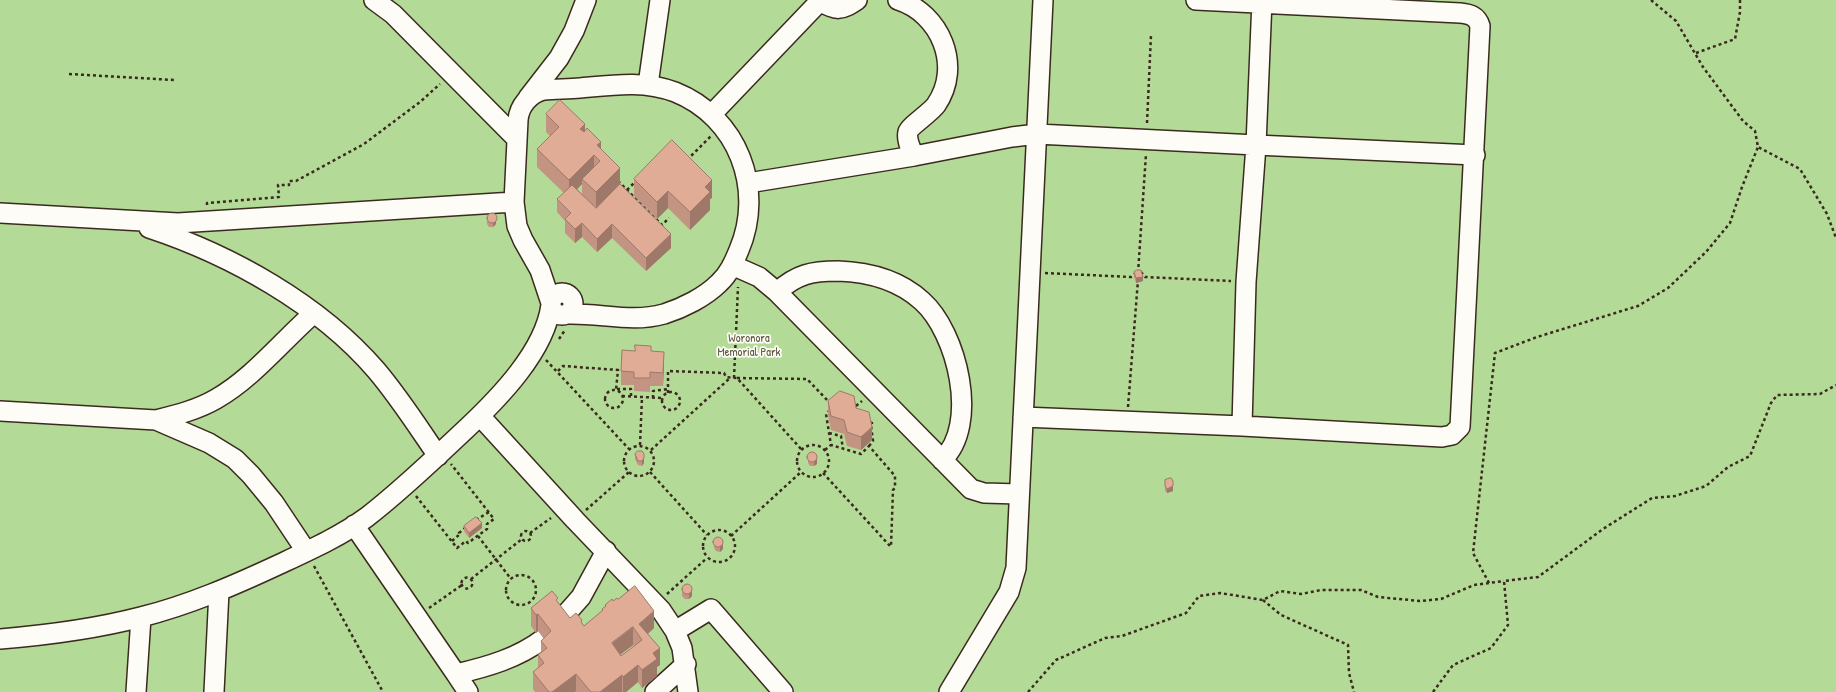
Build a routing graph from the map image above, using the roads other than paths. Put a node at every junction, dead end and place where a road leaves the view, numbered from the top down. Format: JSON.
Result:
{"nodes":[{"id":1,"x":374,"y":0,"type":"edge"},
{"id":2,"x":586,"y":0,"type":"edge"},
{"id":3,"x":660,"y":0,"type":"edge"},
{"id":4,"x":857,"y":0,"type":"edge"},
{"id":5,"x":898,"y":0,"type":"edge"},
{"id":6,"x":1043,"y":0,"type":"edge"},
{"id":7,"x":1196,"y":0,"type":"edge"},
{"id":8,"x":820,"y":1,"type":"edge"},
{"id":9,"x":1262,"y":2,"type":"edge"},
{"id":10,"x":559,"y":58,"type":"junction"},
{"id":11,"x":648,"y":85,"type":"junction"},
{"id":12,"x":560,"y":89,"type":"junction"},
{"id":13,"x":527,"y":100,"type":"junction"},
{"id":14,"x":717,"y":120,"type":"junction"},
{"id":15,"x":1037,"y":134,"type":"junction"},
{"id":16,"x":517,"y":139,"type":"junction"},
{"id":17,"x":1256,"y":144,"type":"junction"},
{"id":18,"x":1475,"y":155,"type":"junction"},
{"id":19,"x":914,"y":156,"type":"junction"},
{"id":20,"x":748,"y":183,"type":"junction"},
{"id":21,"x":514,"y":202,"type":"junction"},
{"id":22,"x":0,"y":213,"type":"edge"},
{"id":23,"x":116,"y":221,"type":"junction"},
{"id":24,"x":739,"y":268,"type":"junction"},
{"id":25,"x":777,"y":292,"type":"junction"},
{"id":26,"x":565,"y":306,"type":"junction"},
{"id":27,"x":314,"y":313,"type":"junction"},
{"id":28,"x":0,"y":411,"type":"edge"},
{"id":29,"x":480,"y":416,"type":"junction"},
{"id":30,"x":1023,"y":417,"type":"junction"},
{"id":31,"x":156,"y":420,"type":"junction"},
{"id":32,"x":1242,"y":426,"type":"junction"},
{"id":33,"x":942,"y":460,"type":"junction"},
{"id":34,"x":447,"y":461,"type":"junction"},
{"id":35,"x":1019,"y":494,"type":"junction"},
{"id":36,"x":354,"y":525,"type":"junction"},
{"id":37,"x":606,"y":550,"type":"junction"},
{"id":38,"x":306,"y":551,"type":"junction"},
{"id":39,"x":219,"y":591,"type":"junction"},
{"id":40,"x":140,"y":617,"type":"junction"},
{"id":41,"x":559,"y":622,"type":"edge"},
{"id":42,"x":675,"y":631,"type":"junction"},
{"id":43,"x":543,"y":638,"type":"edge"},
{"id":44,"x":0,"y":639,"type":"edge"},
{"id":45,"x":686,"y":664,"type":"junction"},
{"id":46,"x":456,"y":674,"type":"junction"},
{"id":47,"x":136,"y":692,"type":"edge"},
{"id":48,"x":214,"y":692,"type":"edge"},
{"id":49,"x":468,"y":692,"type":"edge"},
{"id":50,"x":655,"y":692,"type":"edge"},
{"id":51,"x":688,"y":692,"type":"edge"},
{"id":52,"x":783,"y":692,"type":"edge"},
{"id":53,"x":949,"y":692,"type":"edge"}],
"edges":[{"from":1,"to":16,"type":"lane"},
{"from":2,"to":10,"type":"lane"},
{"from":3,"to":11,"type":"lane"},
{"from":4,"to":8,"type":"lane"},
{"from":5,"to":19,"type":"lane"},
{"from":6,"to":15,"type":"lane"},
{"from":7,"to":9,"type":"lane"},
{"from":8,"to":14,"type":"lane"},
{"from":9,"to":17,"type":"lane"},
{"from":9,"to":18,"type":"lane"},
{"from":10,"to":12,"type":"lane"},
{"from":10,"to":13,"type":"lane"},
{"from":11,"to":12,"type":"lane"},
{"from":11,"to":14,"type":"lane"},
{"from":12,"to":13,"type":"lane"},
{"from":13,"to":16,"type":"lane"},
{"from":14,"to":20,"type":"lane"},
{"from":15,"to":17,"type":"lane"},
{"from":15,"to":19,"type":"lane"},
{"from":15,"to":30,"type":"lane"},
{"from":16,"to":21,"type":"lane"},
{"from":17,"to":18,"type":"lane"},
{"from":17,"to":32,"type":"lane"},
{"from":18,"to":32,"type":"lane"},
{"from":19,"to":20,"type":"lane"},
{"from":20,"to":24,"type":"lane"},
{"from":21,"to":23,"type":"lane"},
{"from":21,"to":26,"type":"lane"},
{"from":22,"to":23,"type":"lane"},
{"from":23,"to":27,"type":"lane"},
{"from":24,"to":25,"type":"lane"},
{"from":24,"to":26,"type":"lane"},
{"from":25,"to":33,"type":"lane"},
{"from":25,"to":33,"type":"lane"},
{"from":26,"to":29,"type":"lane"},
{"from":27,"to":31,"type":"lane"},
{"from":27,"to":34,"type":"lane"},
{"from":28,"to":31,"type":"lane"},
{"from":29,"to":34,"type":"lane"},
{"from":29,"to":37,"type":"lane"},
{"from":30,"to":32,"type":"lane"},
{"from":30,"to":35,"type":"lane"},
{"from":31,"to":38,"type":"lane"},
{"from":33,"to":35,"type":"lane"},
{"from":34,"to":36,"type":"lane"},
{"from":35,"to":53,"type":"lane"},
{"from":36,"to":38,"type":"lane"},
{"from":36,"to":46,"type":"lane"},
{"from":37,"to":41,"type":"lane"},
{"from":37,"to":42,"type":"lane"},
{"from":38,"to":39,"type":"lane"},
{"from":39,"to":40,"type":"lane"},
{"from":39,"to":48,"type":"lane"},
{"from":40,"to":44,"type":"lane"},
{"from":40,"to":47,"type":"lane"},
{"from":42,"to":45,"type":"lane"},
{"from":42,"to":52,"type":"lane"},
{"from":43,"to":46,"type":"lane"},
{"from":45,"to":50,"type":"lane"},
{"from":45,"to":51,"type":"lane"},
{"from":46,"to":49,"type":"lane"}]}
